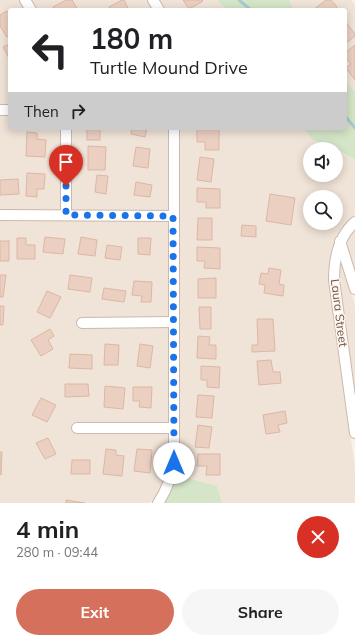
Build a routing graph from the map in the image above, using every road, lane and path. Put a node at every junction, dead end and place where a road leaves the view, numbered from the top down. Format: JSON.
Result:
{"nodes":[{"id":1,"x":66,"y":130,"type":"edge"},
{"id":2,"x":174,"y":130,"type":"edge"},
{"id":3,"x":0,"y":215,"type":"edge"},
{"id":4,"x":66,"y":215,"type":"junction"},
{"id":5,"x":173,"y":216,"type":"junction"},
{"id":6,"x":355,"y":222,"type":"edge"},
{"id":7,"x":340,"y":241,"type":"junction"},
{"id":8,"x":355,"y":289,"type":"edge"},
{"id":9,"x":173,"y":322,"type":"junction"},
{"id":10,"x":82,"y":323,"type":"dead end"},
{"id":11,"x":77,"y":428,"type":"dead end"},
{"id":12,"x":173,"y":428,"type":"junction"},
{"id":13,"x":355,"y":433,"type":"edge"},
{"id":14,"x":158,"y":503,"type":"edge"}],
"edges":[{"from":1,"to":4,"type":"street"},
{"from":2,"to":5,"type":"street"},
{"from":3,"to":4,"type":"street"},
{"from":4,"to":5,"type":"street"},
{"from":5,"to":9,"type":"street"},
{"from":6,"to":7,"type":"street","name":"Laura Street"},
{"from":7,"to":8,"type":"street"},
{"from":7,"to":13,"type":"street","name":"Laura Street"},
{"from":9,"to":10,"type":"street"},
{"from":9,"to":12,"type":"street"},
{"from":11,"to":12,"type":"street"},
{"from":12,"to":14,"type":"street"}]}
